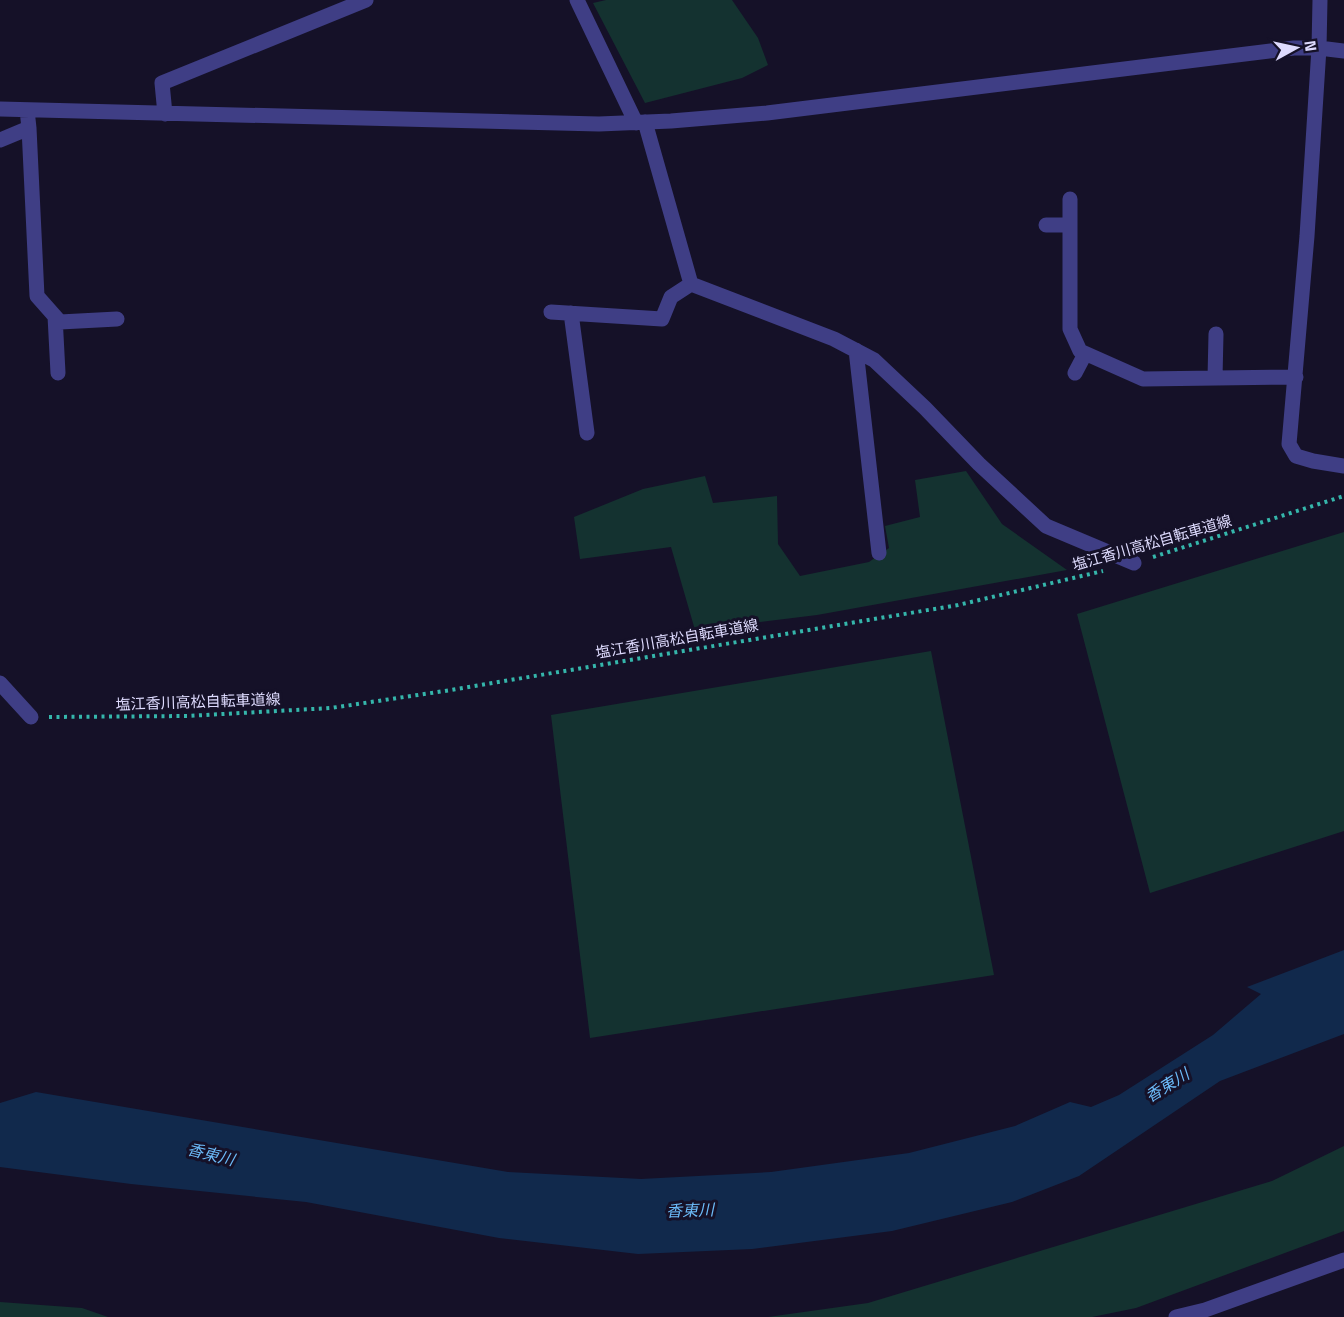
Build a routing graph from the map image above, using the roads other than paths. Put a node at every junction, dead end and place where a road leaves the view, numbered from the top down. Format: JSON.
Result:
{"nodes":[{"id":1,"x":366,"y":0,"type":"edge"},
{"id":2,"x":578,"y":0,"type":"edge"},
{"id":3,"x":1320,"y":0,"type":"edge"},
{"id":4,"x":1319,"y":48,"type":"junction"},
{"id":5,"x":1344,"y":51,"type":"edge"},
{"id":6,"x":0,"y":109,"type":"edge"},
{"id":7,"x":27,"y":110,"type":"junction"},
{"id":8,"x":165,"y":114,"type":"junction"},
{"id":9,"x":640,"y":122,"type":"junction"},
{"id":10,"x":29,"y":128,"type":"junction"},
{"id":11,"x":0,"y":140,"type":"edge"},
{"id":12,"x":1070,"y":199,"type":"dead end"},
{"id":13,"x":1046,"y":225,"type":"dead end"},
{"id":14,"x":1070,"y":225,"type":"junction"},
{"id":15,"x":691,"y":284,"type":"junction"},
{"id":16,"x":551,"y":312,"type":"dead end"},
{"id":17,"x":571,"y":313,"type":"junction"},
{"id":18,"x":55,"y":316,"type":"junction"},
{"id":19,"x":117,"y":319,"type":"dead end"},
{"id":20,"x":1216,"y":334,"type":"dead end"},
{"id":21,"x":856,"y":350,"type":"junction"},
{"id":22,"x":1085,"y":354,"type":"junction"},
{"id":23,"x":58,"y":373,"type":"dead end"},
{"id":24,"x":1076,"y":373,"type":"dead end"},
{"id":25,"x":1296,"y":377,"type":"junction"},
{"id":26,"x":1215,"y":378,"type":"junction"},
{"id":27,"x":587,"y":433,"type":"dead end"},
{"id":28,"x":1344,"y":466,"type":"edge"},
{"id":29,"x":879,"y":553,"type":"dead end"},
{"id":30,"x":1134,"y":563,"type":"road end"},
{"id":31,"x":0,"y":683,"type":"edge"},
{"id":32,"x":31,"y":717,"type":"road end"},
{"id":33,"x":1344,"y":1260,"type":"edge"},
{"id":34,"x":1176,"y":1317,"type":"edge"}],
"edges":[{"from":1,"to":8,"type":"street"},
{"from":2,"to":9,"type":"street"},
{"from":3,"to":4,"type":"street"},
{"from":4,"to":5,"type":"street"},
{"from":4,"to":9,"type":"street"},
{"from":4,"to":25,"type":"street"},
{"from":6,"to":7,"type":"street"},
{"from":7,"to":8,"type":"street"},
{"from":7,"to":10,"type":"street"},
{"from":8,"to":9,"type":"street"},
{"from":9,"to":15,"type":"street"},
{"from":10,"to":11,"type":"street"},
{"from":10,"to":18,"type":"street"},
{"from":12,"to":14,"type":"street"},
{"from":13,"to":14,"type":"street"},
{"from":14,"to":22,"type":"street"},
{"from":15,"to":17,"type":"street"},
{"from":15,"to":21,"type":"street"},
{"from":16,"to":17,"type":"street"},
{"from":17,"to":27,"type":"street"},
{"from":18,"to":19,"type":"street"},
{"from":18,"to":23,"type":"street"},
{"from":20,"to":26,"type":"street"},
{"from":21,"to":29,"type":"street"},
{"from":21,"to":30,"type":"street"},
{"from":22,"to":24,"type":"street"},
{"from":22,"to":26,"type":"street"},
{"from":25,"to":26,"type":"street"},
{"from":25,"to":28,"type":"street"},
{"from":31,"to":32,"type":"street"},
{"from":33,"to":34,"type":"street"}]}
